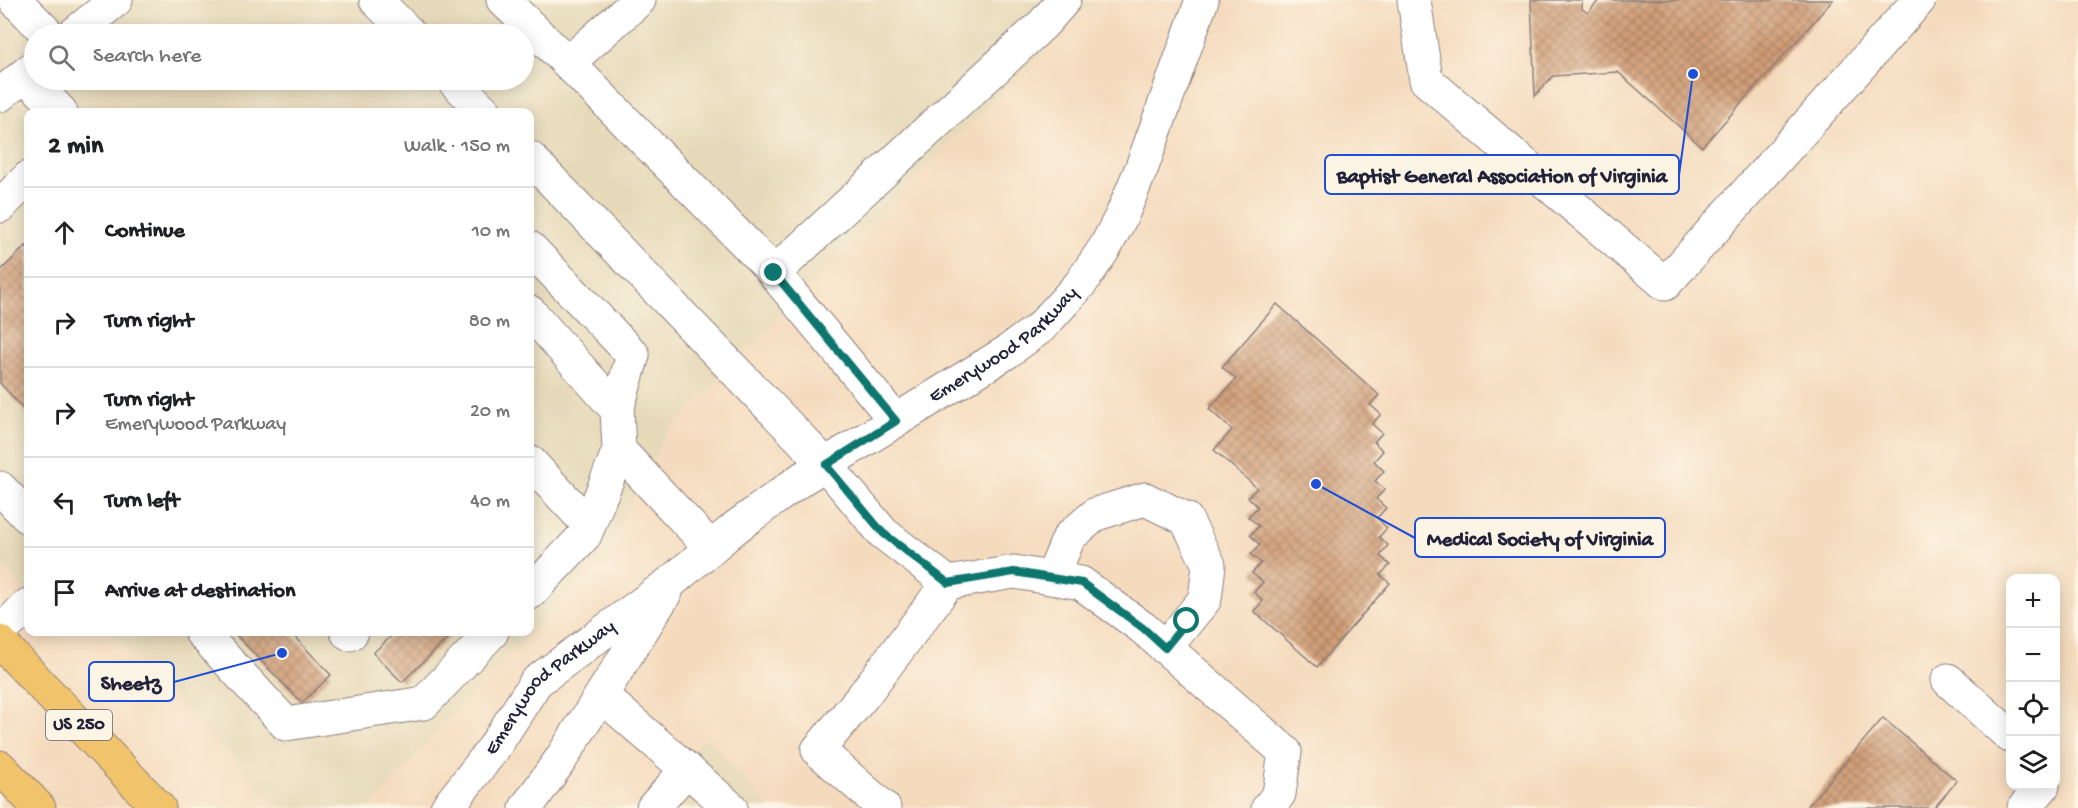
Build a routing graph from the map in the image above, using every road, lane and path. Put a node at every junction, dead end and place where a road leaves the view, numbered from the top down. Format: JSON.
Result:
{"nodes":[{"id":1,"x":15,"y":0,"type":"edge"},
{"id":2,"x":116,"y":0,"type":"edge"},
{"id":3,"x":376,"y":0,"type":"edge"},
{"id":4,"x":503,"y":0,"type":"edge"},
{"id":5,"x":639,"y":0,"type":"edge"},
{"id":6,"x":1064,"y":0,"type":"edge"},
{"id":7,"x":1414,"y":0,"type":"edge"},
{"id":8,"x":1919,"y":0,"type":"edge"},
{"id":9,"x":1196,"y":1,"type":"edge"},
{"id":10,"x":38,"y":24,"type":"edge"},
{"id":11,"x":86,"y":24,"type":"edge"},
{"id":12,"x":400,"y":24,"type":"edge"},
{"id":13,"x":528,"y":24,"type":"edge"},
{"id":14,"x":534,"y":30,"type":"edge"},
{"id":15,"x":568,"y":63,"type":"junction"},
{"id":16,"x":24,"y":76,"type":"edge"},
{"id":17,"x":44,"y":90,"type":"edge"},
{"id":18,"x":463,"y":90,"type":"edge"},
{"id":19,"x":0,"y":95,"type":"edge"},
{"id":20,"x":58,"y":108,"type":"edge"},
{"id":21,"x":480,"y":108,"type":"edge"},
{"id":22,"x":534,"y":162,"type":"edge"},
{"id":23,"x":24,"y":182,"type":"edge"},
{"id":24,"x":0,"y":206,"type":"edge"},
{"id":25,"x":534,"y":252,"type":"edge"},
{"id":26,"x":774,"y":273,"type":"junction"},
{"id":27,"x":534,"y":317,"type":"edge"},
{"id":28,"x":617,"y":410,"type":"junction"},
{"id":29,"x":896,"y":421,"type":"junction"},
{"id":30,"x":619,"y":450,"type":"junction"},
{"id":31,"x":826,"y":465,"type":"junction"},
{"id":32,"x":534,"y":466,"type":"edge"},
{"id":33,"x":0,"y":488,"type":"edge"},
{"id":34,"x":24,"y":513,"type":"edge"},
{"id":35,"x":589,"y":525,"type":"junction"},
{"id":36,"x":711,"y":548,"type":"junction"},
{"id":37,"x":1052,"y":578,"type":"junction"},
{"id":38,"x":670,"y":582,"type":"junction"},
{"id":39,"x":948,"y":583,"type":"junction"},
{"id":40,"x":534,"y":589,"type":"edge"},
{"id":41,"x":24,"y":609,"type":"edge"},
{"id":42,"x":0,"y":632,"type":"edge"},
{"id":43,"x":205,"y":636,"type":"edge"},
{"id":44,"x":488,"y":636,"type":"edge"},
{"id":45,"x":0,"y":642,"type":"edge"},
{"id":46,"x":1165,"y":648,"type":"junction"},
{"id":47,"x":1948,"y":680,"type":"dead end"},
{"id":48,"x":602,"y":696,"type":"junction"},
{"id":49,"x":2006,"y":732,"type":"edge"},
{"id":50,"x":0,"y":767,"type":"edge"},
{"id":51,"x":687,"y":769,"type":"junction"},
{"id":52,"x":2040,"y":790,"type":"edge"},
{"id":53,"x":39,"y":808,"type":"edge"},
{"id":54,"x":159,"y":808,"type":"edge"},
{"id":55,"x":447,"y":808,"type":"edge"},
{"id":56,"x":526,"y":808,"type":"edge"},
{"id":57,"x":653,"y":808,"type":"edge"},
{"id":58,"x":731,"y":808,"type":"edge"},
{"id":59,"x":884,"y":808,"type":"edge"},
{"id":60,"x":1268,"y":808,"type":"edge"},
{"id":61,"x":2024,"y":808,"type":"edge"}],
"edges":[{"from":1,"to":10,"type":"street"},
{"from":2,"to":11,"type":"street"},
{"from":3,"to":12,"type":"street"},
{"from":4,"to":13,"type":"street"},
{"from":5,"to":15,"type":"street"},
{"from":6,"to":26,"type":"street"},
{"from":7,"to":8,"type":"street"},
{"from":9,"to":29,"type":"street","name":"Emerywood Parkway"},
{"from":14,"to":15,"type":"street"},
{"from":15,"to":26,"type":"street"},
{"from":16,"to":19,"type":"street"},
{"from":17,"to":20,"type":"street"},
{"from":18,"to":21,"type":"street"},
{"from":22,"to":31,"type":"street"},
{"from":23,"to":24,"type":"street"},
{"from":25,"to":28,"type":"street"},
{"from":26,"to":29,"type":"street"},
{"from":27,"to":28,"type":"street"},
{"from":28,"to":30,"type":"street"},
{"from":29,"to":31,"type":"street","name":"Emerywood Parkway"},
{"from":30,"to":35,"type":"street"},
{"from":30,"to":36,"type":"street"},
{"from":31,"to":36,"type":"street","name":"Emerywood Parkway"},
{"from":31,"to":39,"type":"street"},
{"from":32,"to":35,"type":"street"},
{"from":33,"to":34,"type":"street"},
{"from":35,"to":40,"type":"street"},
{"from":36,"to":38,"type":"street","name":"Emerywood Parkway"},
{"from":37,"to":39,"type":"street"},
{"from":37,"to":46,"type":"street"},
{"from":37,"to":46,"type":"street"},
{"from":38,"to":48,"type":"street","name":"Emerywood Parkway"},
{"from":38,"to":55,"type":"street","name":"Emerywood Parkway"},
{"from":39,"to":59,"type":"street"},
{"from":41,"to":42,"type":"street"},
{"from":43,"to":44,"type":"street"},
{"from":45,"to":54,"type":"main road","number":"US 250"},
{"from":46,"to":60,"type":"street"},
{"from":47,"to":49,"type":"street"},
{"from":48,"to":51,"type":"street"},
{"from":48,"to":56,"type":"street","name":"Emerywood Parkway"},
{"from":50,"to":53,"type":"main road"},
{"from":51,"to":57,"type":"street"},
{"from":51,"to":58,"type":"street"},
{"from":52,"to":61,"type":"street"}]}
